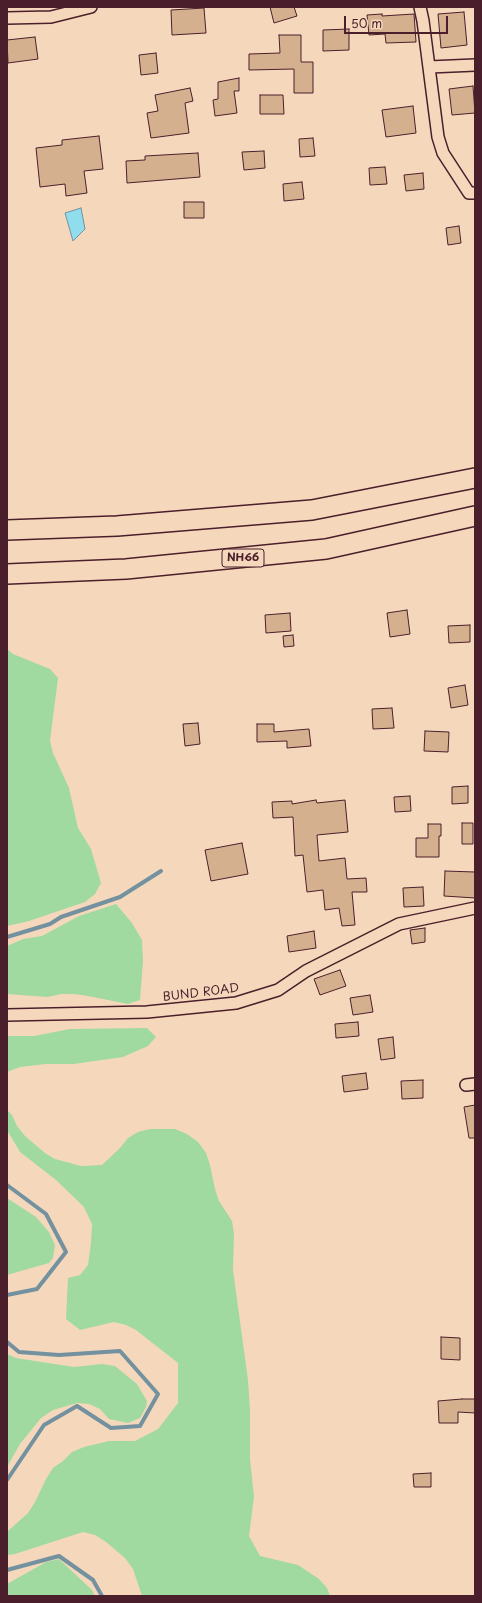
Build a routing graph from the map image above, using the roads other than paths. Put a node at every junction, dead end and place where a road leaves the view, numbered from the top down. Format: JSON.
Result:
{"nodes":[{"id":1,"x":91,"y":7,"type":"edge"},
{"id":2,"x":420,"y":7,"type":"edge"},
{"id":3,"x":7,"y":18,"type":"edge"},
{"id":4,"x":475,"y":65,"type":"edge"},
{"id":5,"x":429,"y":67,"type":"junction"},
{"id":6,"x":475,"y":193,"type":"edge"},
{"id":7,"x":475,"y":478,"type":"edge"},
{"id":8,"x":475,"y":516,"type":"edge"},
{"id":9,"x":7,"y":530,"type":"edge"},
{"id":10,"x":7,"y":574,"type":"edge"},
{"id":11,"x":475,"y":908,"type":"edge"},
{"id":12,"x":7,"y":1015,"type":"edge"}],
"edges":[{"from":1,"to":3,"type":"street"},
{"from":2,"to":5,"type":"street"},
{"from":4,"to":5,"type":"street"},
{"from":5,"to":6,"type":"street"},
{"from":7,"to":9,"type":"highway"},
{"from":8,"to":10,"type":"highway","number":"NH66"},
{"from":11,"to":12,"type":"street","name":"BUND ROAD"}]}
